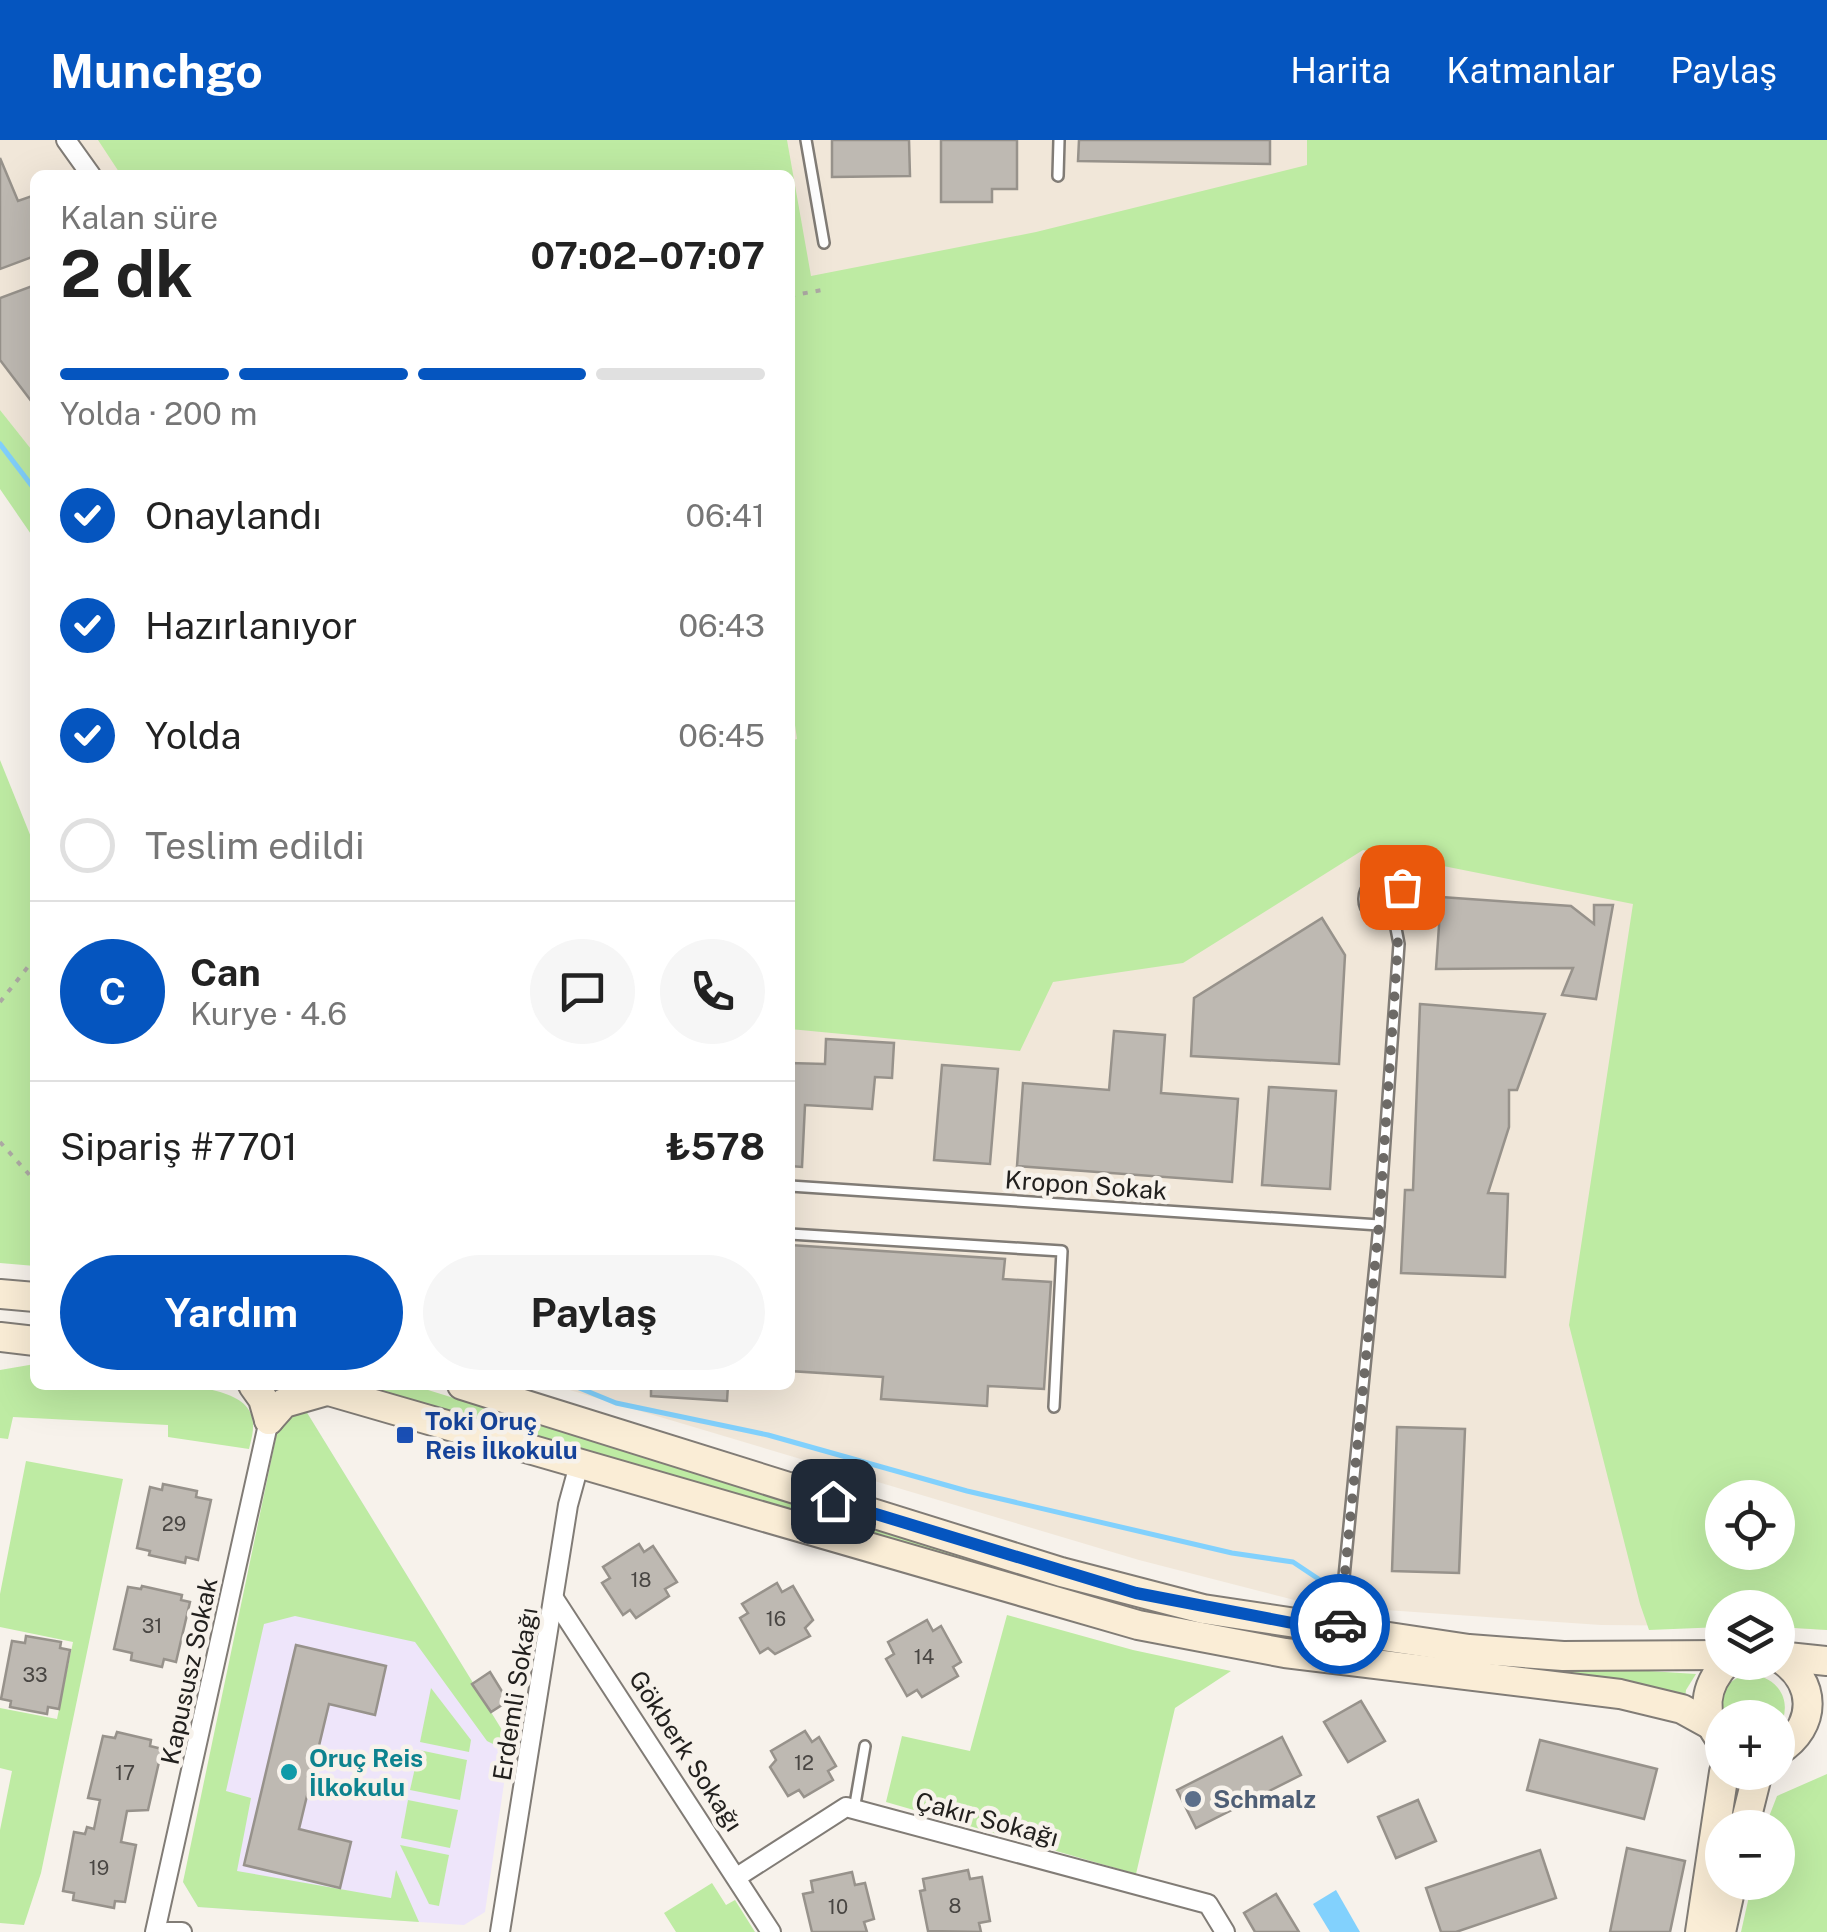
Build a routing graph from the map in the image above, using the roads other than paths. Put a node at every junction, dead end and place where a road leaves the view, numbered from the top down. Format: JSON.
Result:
{"nodes":[{"id":1,"x":66,"y":140,"type":"edge"},
{"id":2,"x":806,"y":140,"type":"edge"},
{"id":3,"x":1059,"y":140,"type":"edge"},
{"id":4,"x":87,"y":170,"type":"edge"},
{"id":5,"x":1058,"y":176,"type":"dead end"},
{"id":6,"x":824,"y":242,"type":"dead end"},
{"id":7,"x":1394,"y":918,"type":"junction"},
{"id":8,"x":795,"y":1186,"type":"edge"},
{"id":9,"x":1379,"y":1224,"type":"junction"},
{"id":10,"x":795,"y":1234,"type":"edge"},
{"id":11,"x":0,"y":1294,"type":"edge"},
{"id":12,"x":30,"y":1297,"type":"edge"},
{"id":13,"x":0,"y":1337,"type":"edge"},
{"id":14,"x":30,"y":1340,"type":"edge"},
{"id":15,"x":256,"y":1390,"type":"edge"},
{"id":16,"x":313,"y":1390,"type":"edge"},
{"id":17,"x":324,"y":1390,"type":"edge"},
{"id":18,"x":478,"y":1390,"type":"edge"},
{"id":19,"x":1054,"y":1407,"type":"dead end"},
{"id":20,"x":269,"y":1420,"type":"junction"},
{"id":21,"x":579,"y":1465,"type":"junction"},
{"id":22,"x":555,"y":1600,"type":"junction"},
{"id":23,"x":1339,"y":1632,"type":"junction"},
{"id":24,"x":1705,"y":1655,"type":"edge"},
{"id":25,"x":1795,"y":1658,"type":"edge"},
{"id":26,"x":1827,"y":1661,"type":"edge"},
{"id":27,"x":1795,"y":1672,"type":"edge"},
{"id":28,"x":1705,"y":1730,"type":"edge"},
{"id":29,"x":1795,"y":1735,"type":"edge"},
{"id":30,"x":1827,"y":1739,"type":"edge"},
{"id":31,"x":1795,"y":1745,"type":"edge"},
{"id":32,"x":866,"y":1746,"type":"dead end"},
{"id":33,"x":1721,"y":1790,"type":"edge"},
{"id":34,"x":854,"y":1810,"type":"junction"},
{"id":35,"x":737,"y":1876,"type":"junction"},
{"id":36,"x":1728,"y":1900,"type":"edge"},
{"id":37,"x":155,"y":1932,"type":"edge"},
{"id":38,"x":167,"y":1932,"type":"edge"},
{"id":39,"x":182,"y":1932,"type":"edge"},
{"id":40,"x":500,"y":1932,"type":"edge"},
{"id":41,"x":771,"y":1932,"type":"edge"},
{"id":42,"x":1225,"y":1932,"type":"edge"},
{"id":43,"x":1700,"y":1932,"type":"edge"},
{"id":44,"x":1721,"y":1932,"type":"edge"}],
"edges":[{"from":1,"to":4,"type":"street"},
{"from":2,"to":6,"type":"lane"},
{"from":3,"to":5,"type":"lane"},
{"from":7,"to":7,"type":"lane"},
{"from":7,"to":9,"type":"lane"},
{"from":8,"to":9,"type":"lane","name":"Kropon Sokak"},
{"from":9,"to":23,"type":"lane"},
{"from":10,"to":19,"type":"lane"},
{"from":11,"to":12,"type":"main road"},
{"from":13,"to":14,"type":"main road"},
{"from":15,"to":20,"type":"main road"},
{"from":16,"to":20,"type":"main road"},
{"from":17,"to":21,"type":"main road"},
{"from":18,"to":23,"type":"main road"},
{"from":20,"to":37,"type":"street","name":"Kapususz Sokak"},
{"from":21,"to":22,"type":"street","name":"Erdemli Sokağı"},
{"from":21,"to":28,"type":"main road"},
{"from":22,"to":35,"type":"street","name":"Gökberk Sokağı"},
{"from":22,"to":40,"type":"street","name":"Erdemli Sokağı"},
{"from":23,"to":24,"type":"main road"},
{"from":25,"to":26,"type":"main road"},
{"from":27,"to":29,"type":"main road"},
{"from":30,"to":31,"type":"main road"},
{"from":32,"to":34,"type":"lane"},
{"from":33,"to":43,"type":"main road"},
{"from":34,"to":35,"type":"street"},
{"from":34,"to":42,"type":"street","name":"Çakır Sokağı"},
{"from":35,"to":41,"type":"street","name":"Gökberk Sokağı"},
{"from":36,"to":44,"type":"main road"},
{"from":38,"to":39,"type":"street"}]}
